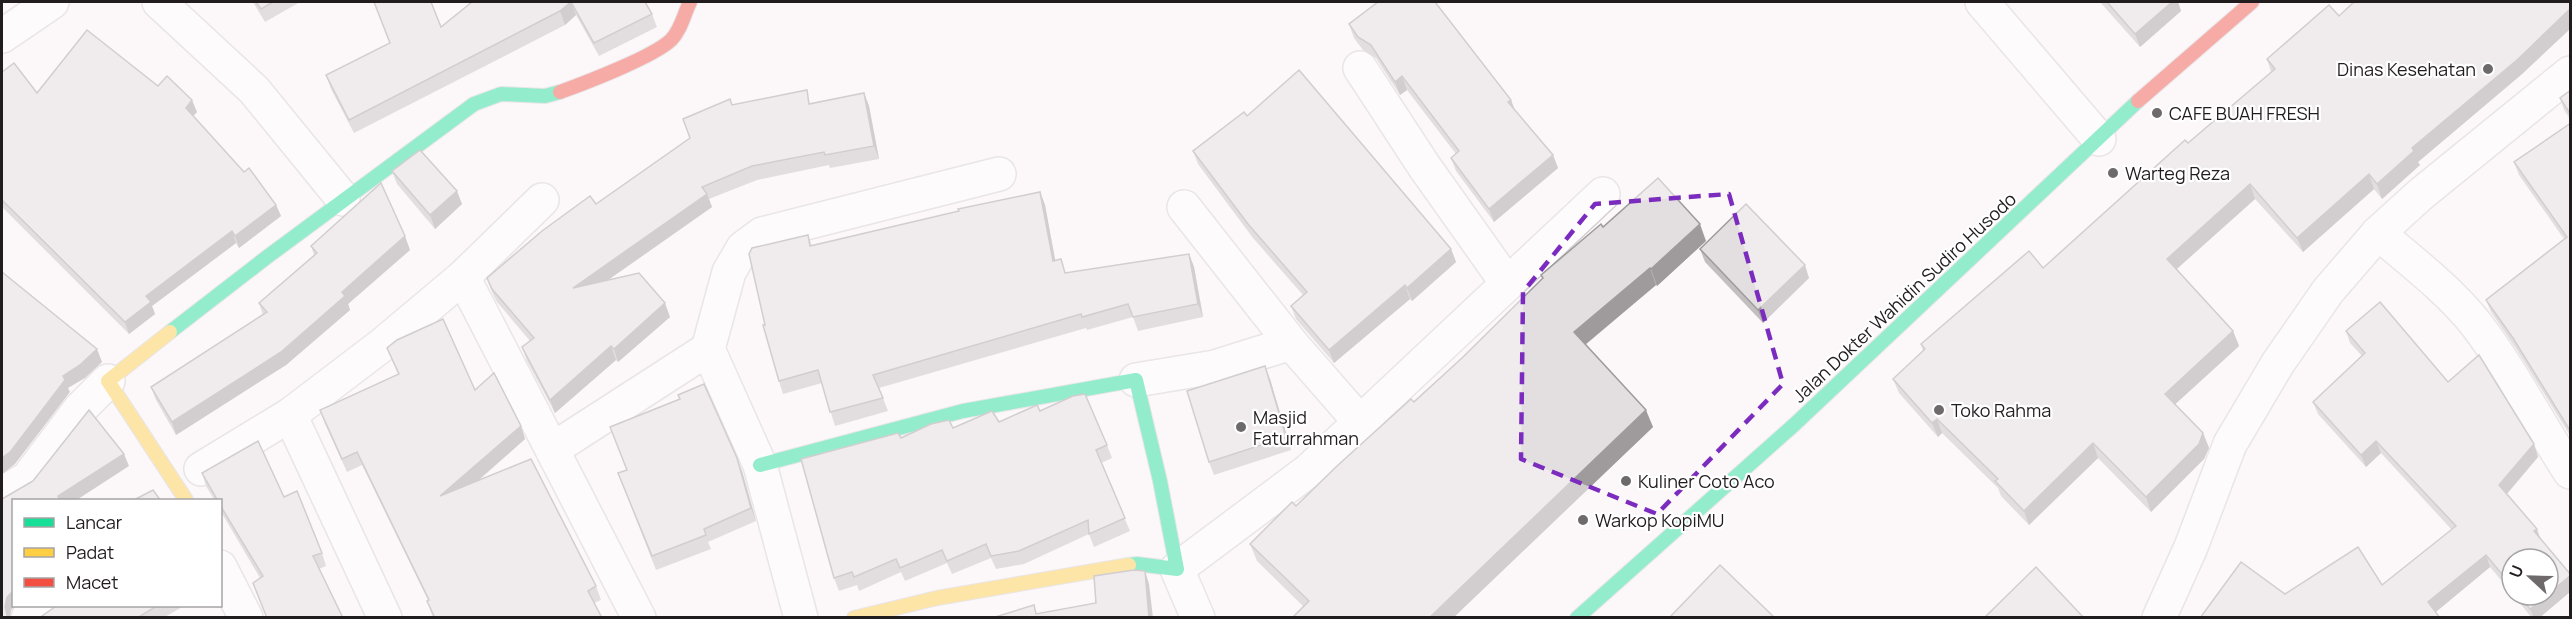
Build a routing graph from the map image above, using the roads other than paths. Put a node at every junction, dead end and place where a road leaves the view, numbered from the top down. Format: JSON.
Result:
{"nodes":[{"id":1,"x":52,"y":2,"type":"edge"},
{"id":2,"x":159,"y":2,"type":"edge"},
{"id":3,"x":690,"y":2,"type":"edge"},
{"id":4,"x":1982,"y":2,"type":"edge"},
{"id":5,"x":2252,"y":2,"type":"edge"},
{"id":6,"x":2,"y":36,"type":"edge"},
{"id":7,"x":1360,"y":68,"type":"dead end"},
{"id":8,"x":2571,"y":73,"type":"edge"},
{"id":9,"x":2099,"y":139,"type":"junction"},
{"id":10,"x":999,"y":174,"type":"dead end"},
{"id":11,"x":1602,"y":194,"type":"dead end"},
{"id":12,"x":343,"y":199,"type":"junction"},
{"id":13,"x":542,"y":200,"type":"dead end"},
{"id":14,"x":1184,"y":207,"type":"dead end"},
{"id":15,"x":2378,"y":233,"type":"junction"},
{"id":16,"x":463,"y":277,"type":"junction"},
{"id":17,"x":1507,"y":283,"type":"junction"},
{"id":18,"x":1291,"y":343,"type":"junction"},
{"id":19,"x":708,"y":349,"type":"junction"},
{"id":20,"x":1136,"y":380,"type":"junction"},
{"id":21,"x":108,"y":381,"type":"junction"},
{"id":22,"x":290,"y":415,"type":"junction"},
{"id":23,"x":1360,"y":422,"type":"junction"},
{"id":24,"x":553,"y":449,"type":"junction"},
{"id":25,"x":760,"y":465,"type":"junction"},
{"id":26,"x":201,"y":469,"type":"dead end"},
{"id":27,"x":2571,"y":472,"type":"edge"},
{"id":28,"x":2,"y":494,"type":"edge"},
{"id":29,"x":185,"y":499,"type":"edge"},
{"id":30,"x":1177,"y":569,"type":"junction"},
{"id":31,"x":222,"y":571,"type":"edge"},
{"id":32,"x":45,"y":607,"type":"edge"},
{"id":33,"x":28,"y":618,"type":"edge"},
{"id":34,"x":246,"y":618,"type":"edge"},
{"id":35,"x":385,"y":618,"type":"edge"},
{"id":36,"x":639,"y":618,"type":"edge"},
{"id":37,"x":801,"y":618,"type":"edge"},
{"id":38,"x":854,"y":618,"type":"edge"},
{"id":39,"x":1198,"y":618,"type":"edge"},
{"id":40,"x":1577,"y":618,"type":"edge"},
{"id":41,"x":2159,"y":618,"type":"edge"}],
"edges":[{"from":1,"to":6,"type":"street"},
{"from":2,"to":12,"type":"street"},
{"from":3,"to":12,"type":"street"},
{"from":4,"to":9,"type":"street"},
{"from":5,"to":9,"type":"street","name":"Jalan Dokter Wahidin Sudiro Husodo"},
{"from":7,"to":17,"type":"street"},
{"from":8,"to":15,"type":"street"},
{"from":9,"to":40,"type":"street","name":"Jalan Dokter Wahidin Sudiro Husodo"},
{"from":10,"to":19,"type":"street"},
{"from":11,"to":17,"type":"street"},
{"from":12,"to":21,"type":"street"},
{"from":13,"to":16,"type":"street"},
{"from":14,"to":18,"type":"street"},
{"from":15,"to":27,"type":"street"},
{"from":15,"to":41,"type":"street"},
{"from":16,"to":22,"type":"street"},
{"from":16,"to":24,"type":"street"},
{"from":17,"to":23,"type":"street"},
{"from":18,"to":20,"type":"street"},
{"from":18,"to":23,"type":"street"},
{"from":19,"to":24,"type":"street"},
{"from":19,"to":25,"type":"street"},
{"from":20,"to":25,"type":"street"},
{"from":20,"to":30,"type":"street"},
{"from":21,"to":28,"type":"street"},
{"from":21,"to":29,"type":"street"},
{"from":22,"to":26,"type":"street"},
{"from":22,"to":35,"type":"street"},
{"from":23,"to":30,"type":"street"},
{"from":24,"to":36,"type":"street"},
{"from":25,"to":37,"type":"street"},
{"from":30,"to":38,"type":"street"},
{"from":30,"to":39,"type":"street"},
{"from":31,"to":34,"type":"street"},
{"from":32,"to":33,"type":"street"}]}
